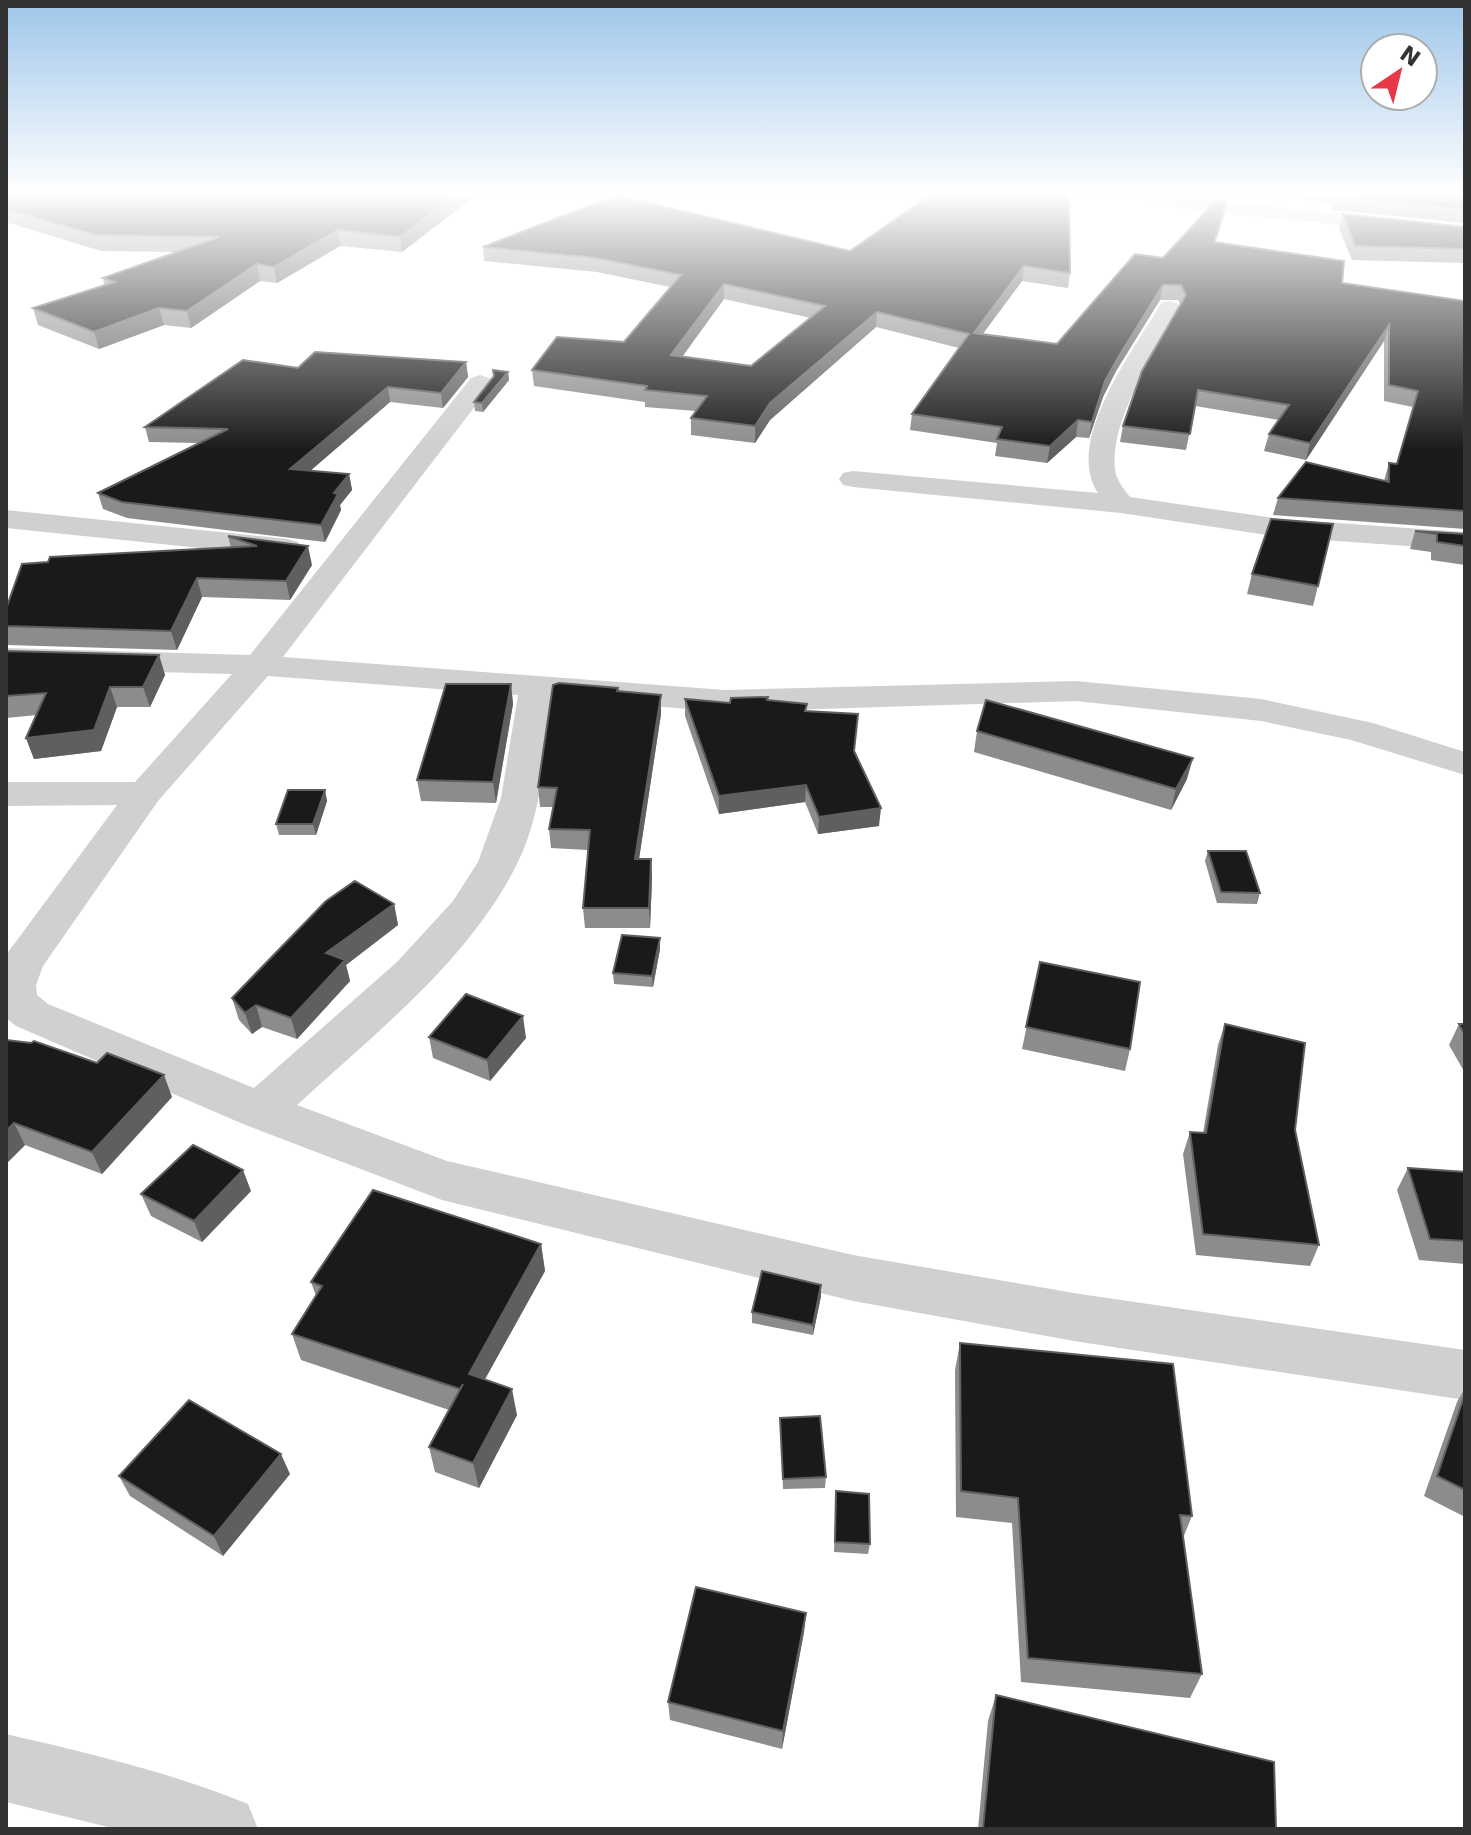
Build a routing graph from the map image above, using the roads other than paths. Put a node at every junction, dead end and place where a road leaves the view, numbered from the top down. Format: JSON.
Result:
{"nodes":[{"id":1,"x":1169,"y":308,"type":"edge"},
{"id":2,"x":480,"y":383,"type":"dead end"},
{"id":3,"x":853,"y":479,"type":"dead end"},
{"id":4,"x":1121,"y":504,"type":"junction"},
{"id":5,"x":6,"y":519,"type":"edge"},
{"id":6,"x":1465,"y":541,"type":"edge"},
{"id":7,"x":344,"y":556,"type":"junction"},
{"id":8,"x":6,"y":658,"type":"edge"},
{"id":9,"x":259,"y":665,"type":"junction"},
{"id":10,"x":537,"y":687,"type":"junction"},
{"id":11,"x":1465,"y":764,"type":"edge"},
{"id":12,"x":145,"y":793,"type":"junction"},
{"id":13,"x":6,"y":794,"type":"edge"},
{"id":14,"x":260,"y":1111,"type":"junction"},
{"id":15,"x":1465,"y":1375,"type":"edge"},
{"id":16,"x":6,"y":1768,"type":"edge"},
{"id":17,"x":223,"y":1829,"type":"edge"}],
"edges":[{"from":1,"to":4,"type":"street"},
{"from":2,"to":7,"type":"street"},
{"from":3,"to":4,"type":"street"},
{"from":4,"to":6,"type":"street"},
{"from":5,"to":7,"type":"street"},
{"from":7,"to":9,"type":"street"},
{"from":8,"to":9,"type":"street"},
{"from":9,"to":10,"type":"street"},
{"from":9,"to":12,"type":"street"},
{"from":10,"to":11,"type":"street"},
{"from":10,"to":14,"type":"street"},
{"from":12,"to":13,"type":"street"},
{"from":12,"to":14,"type":"street"},
{"from":14,"to":15,"type":"street"},
{"from":16,"to":17,"type":"street"}]}
